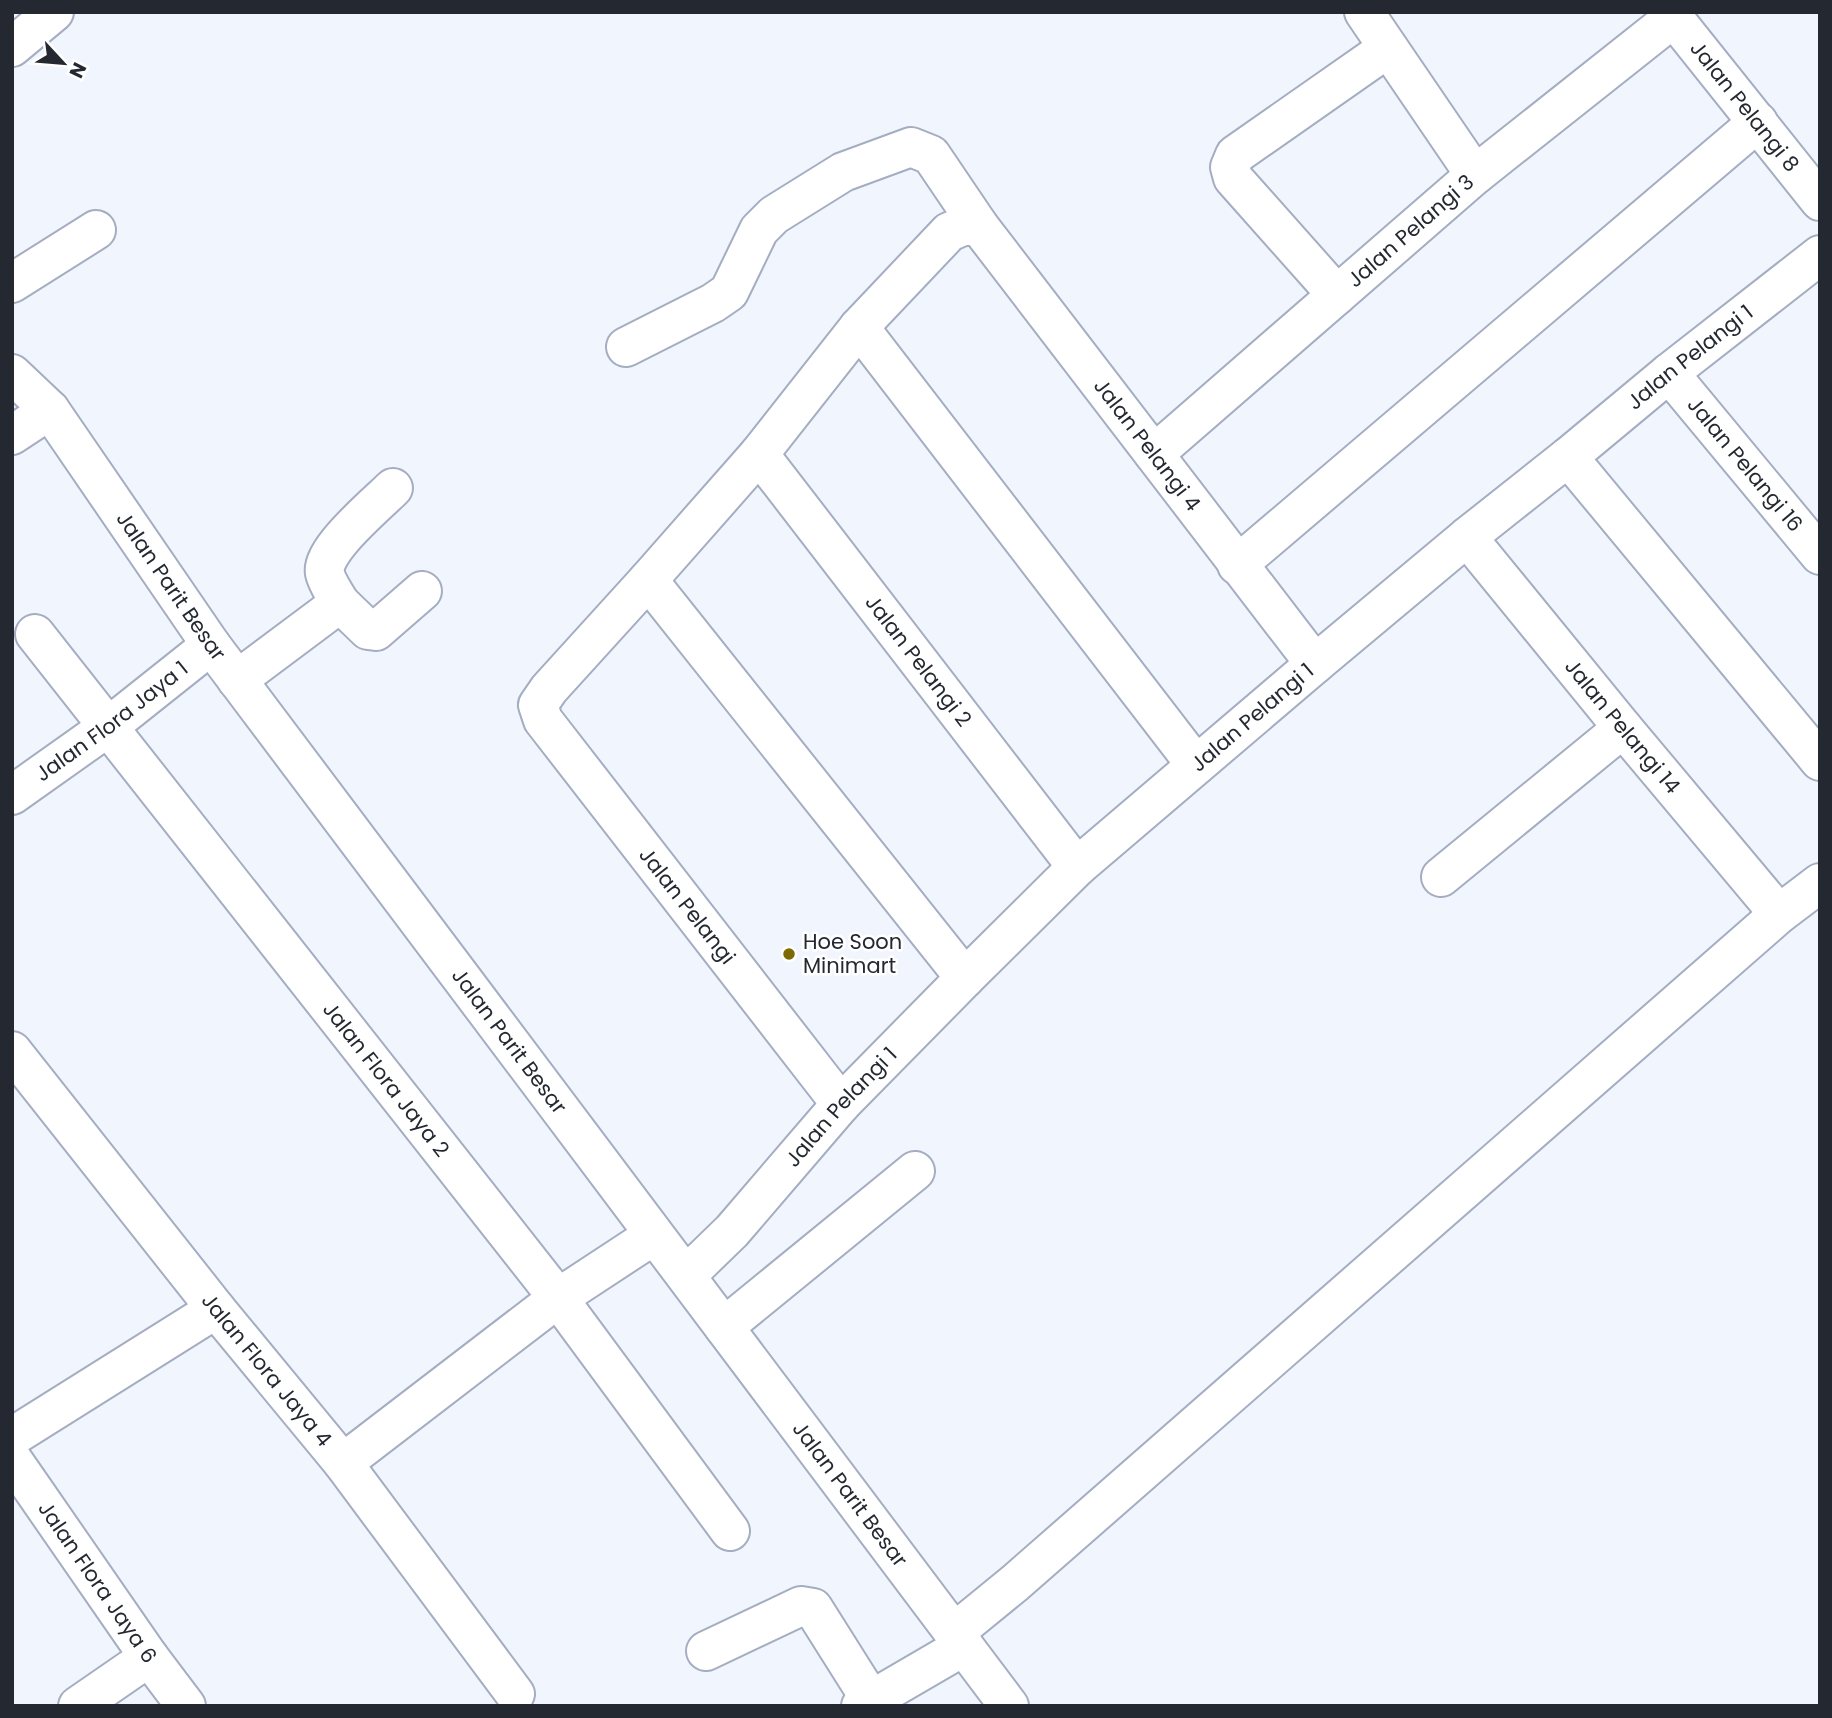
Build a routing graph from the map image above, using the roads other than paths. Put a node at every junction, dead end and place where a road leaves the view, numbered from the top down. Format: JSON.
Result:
{"nodes":[{"id":1,"x":54,"y":12,"type":"edge"},
{"id":2,"x":1364,"y":12,"type":"edge"},
{"id":3,"x":1671,"y":15,"type":"edge"},
{"id":4,"x":12,"y":47,"type":"edge"},
{"id":5,"x":1388,"y":48,"type":"junction"},
{"id":6,"x":1758,"y":122,"type":"junction"},
{"id":7,"x":1475,"y":176,"type":"junction"},
{"id":8,"x":1820,"y":201,"type":"edge"},
{"id":9,"x":979,"y":226,"type":"junction"},
{"id":10,"x":96,"y":230,"type":"dead end"},
{"id":11,"x":1820,"y":255,"type":"edge"},
{"id":12,"x":12,"y":283,"type":"edge"},
{"id":13,"x":1338,"y":295,"type":"junction"},
{"id":14,"x":859,"y":327,"type":"junction"},
{"id":15,"x":626,"y":347,"type":"dead end"},
{"id":16,"x":1669,"y":373,"type":"junction"},
{"id":17,"x":12,"y":374,"type":"edge"},
{"id":18,"x":50,"y":410,"type":"junction"},
{"id":19,"x":12,"y":435,"type":"edge"},
{"id":20,"x":759,"y":454,"type":"junction"},
{"id":21,"x":1154,"y":454,"type":"junction"},
{"id":22,"x":1568,"y":457,"type":"junction"},
{"id":23,"x":393,"y":488,"type":"dead end"},
{"id":24,"x":1467,"y":537,"type":"junction"},
{"id":25,"x":1820,"y":555,"type":"edge"},
{"id":26,"x":1237,"y":565,"type":"junction"},
{"id":27,"x":649,"y":580,"type":"junction"},
{"id":28,"x":422,"y":591,"type":"dead end"},
{"id":29,"x":340,"y":603,"type":"junction"},
{"id":30,"x":35,"y":634,"type":"dead end"},
{"id":31,"x":211,"y":645,"type":"junction"},
{"id":32,"x":1315,"y":664,"type":"junction"},
{"id":33,"x":237,"y":680,"type":"junction"},
{"id":34,"x":108,"y":727,"type":"junction"},
{"id":35,"x":1623,"y":728,"type":"junction"},
{"id":36,"x":1820,"y":761,"type":"edge"},
{"id":37,"x":1196,"y":765,"type":"junction"},
{"id":38,"x":12,"y":795,"type":"edge"},
{"id":39,"x":1077,"y":867,"type":"junction"},
{"id":40,"x":1441,"y":877,"type":"dead end"},
{"id":41,"x":1820,"y":883,"type":"edge"},
{"id":42,"x":1779,"y":914,"type":"junction"},
{"id":43,"x":965,"y":978,"type":"junction"},
{"id":44,"x":12,"y":1051,"type":"edge"},
{"id":45,"x":24,"y":1089,"type":"edge"},
{"id":46,"x":841,"y":1104,"type":"junction"},
{"id":47,"x":915,"y":1171,"type":"dead end"},
{"id":48,"x":654,"y":1235,"type":"junction"},
{"id":49,"x":693,"y":1271,"type":"junction"},
{"id":50,"x":558,"y":1298,"type":"junction"},
{"id":51,"x":216,"y":1309,"type":"junction"},
{"id":52,"x":724,"y":1327,"type":"junction"},
{"id":53,"x":12,"y":1437,"type":"edge"},
{"id":54,"x":12,"y":1459,"type":"edge"},
{"id":55,"x":342,"y":1463,"type":"junction"},
{"id":56,"x":730,"y":1531,"type":"dead end"},
{"id":57,"x":960,"y":1639,"type":"junction"},
{"id":58,"x":706,"y":1651,"type":"dead end"},
{"id":59,"x":149,"y":1657,"type":"junction"},
{"id":60,"x":515,"y":1694,"type":"dead end"},
{"id":61,"x":866,"y":1703,"type":"edge"},
{"id":62,"x":78,"y":1706,"type":"edge"},
{"id":63,"x":186,"y":1706,"type":"edge"},
{"id":64,"x":1009,"y":1706,"type":"edge"}],
"edges":[{"from":1,"to":4,"type":"street"},
{"from":2,"to":5,"type":"street"},
{"from":3,"to":6,"type":"street","name":"Jalan Pelangi 8"},
{"from":3,"to":7,"type":"street","name":"Jalan Pelangi 3"},
{"from":5,"to":7,"type":"street"},
{"from":5,"to":13,"type":"street"},
{"from":6,"to":8,"type":"street","name":"Jalan Pelangi 8"},
{"from":6,"to":26,"type":"street"},
{"from":7,"to":13,"type":"street","name":"Jalan Pelangi 3"},
{"from":9,"to":14,"type":"street"},
{"from":9,"to":15,"type":"street","name":"Jalan Pelangi 4"},
{"from":9,"to":21,"type":"street","name":"Jalan Pelangi 4"},
{"from":10,"to":12,"type":"street"},
{"from":11,"to":16,"type":"street","name":"Jalan Pelangi 1"},
{"from":13,"to":21,"type":"street","name":"Jalan Pelangi 3"},
{"from":14,"to":20,"type":"street"},
{"from":14,"to":37,"type":"street"},
{"from":16,"to":22,"type":"street","name":"Jalan Pelangi 1"},
{"from":16,"to":25,"type":"street","name":"Jalan Pelangi 16"},
{"from":17,"to":18,"type":"street","name":"Jalan Parit Besar"},
{"from":18,"to":19,"type":"street"},
{"from":18,"to":31,"type":"street","name":"Jalan Parit Besar"},
{"from":20,"to":27,"type":"street"},
{"from":20,"to":39,"type":"street","name":"Jalan Pelangi 2"},
{"from":21,"to":26,"type":"street","name":"Jalan Pelangi 4"},
{"from":22,"to":24,"type":"street","name":"Jalan Pelangi 1"},
{"from":22,"to":36,"type":"street"},
{"from":23,"to":29,"type":"street"},
{"from":24,"to":32,"type":"street","name":"Jalan Pelangi 1"},
{"from":24,"to":35,"type":"street","name":"Jalan Pelangi 14"},
{"from":26,"to":32,"type":"street","name":"Jalan Pelangi 4"},
{"from":27,"to":43,"type":"street"},
{"from":27,"to":46,"type":"street","name":"Jalan Pelangi"},
{"from":28,"to":29,"type":"street"},
{"from":29,"to":33,"type":"street"},
{"from":30,"to":34,"type":"street","name":"Jalan Flora Jaya 2"},
{"from":31,"to":33,"type":"street","name":"Jalan Parit Besar"},
{"from":31,"to":34,"type":"street","name":"Jalan Flora Jaya 1"},
{"from":32,"to":37,"type":"street","name":"Jalan Pelangi 1"},
{"from":33,"to":48,"type":"street","name":"Jalan Parit Besar"},
{"from":34,"to":38,"type":"street","name":"Jalan Flora Jaya 1"},
{"from":34,"to":50,"type":"street","name":"Jalan Flora Jaya 2"},
{"from":35,"to":40,"type":"street"},
{"from":35,"to":42,"type":"street","name":"Jalan Pelangi 14"},
{"from":37,"to":39,"type":"street","name":"Jalan Pelangi 1"},
{"from":39,"to":43,"type":"street","name":"Jalan Pelangi 1"},
{"from":41,"to":42,"type":"street"},
{"from":42,"to":57,"type":"street"},
{"from":43,"to":46,"type":"street","name":"Jalan Pelangi 1"},
{"from":44,"to":45,"type":"street","name":"Jalan Flora Jaya 4"},
{"from":45,"to":51,"type":"street","name":"Jalan Flora Jaya 4"},
{"from":46,"to":49,"type":"street","name":"Jalan Pelangi 1"},
{"from":47,"to":52,"type":"street"},
{"from":48,"to":49,"type":"street","name":"Jalan Parit Besar"},
{"from":48,"to":50,"type":"street"},
{"from":49,"to":52,"type":"street","name":"Jalan Parit Besar"},
{"from":50,"to":55,"type":"street"},
{"from":50,"to":56,"type":"street","name":"Jalan Flora Jaya 2"},
{"from":51,"to":53,"type":"street"},
{"from":51,"to":55,"type":"street","name":"Jalan Flora Jaya 4"},
{"from":52,"to":57,"type":"street","name":"Jalan Parit Besar"},
{"from":54,"to":59,"type":"street","name":"Jalan Flora Jaya 6"},
{"from":55,"to":60,"type":"street","name":"Jalan Flora Jaya 4"},
{"from":57,"to":61,"type":"street"},
{"from":57,"to":64,"type":"street","name":"Jalan Parit Besar"},
{"from":58,"to":61,"type":"street"},
{"from":59,"to":62,"type":"street"},
{"from":59,"to":63,"type":"street","name":"Jalan Flora Jaya 6"}]}
